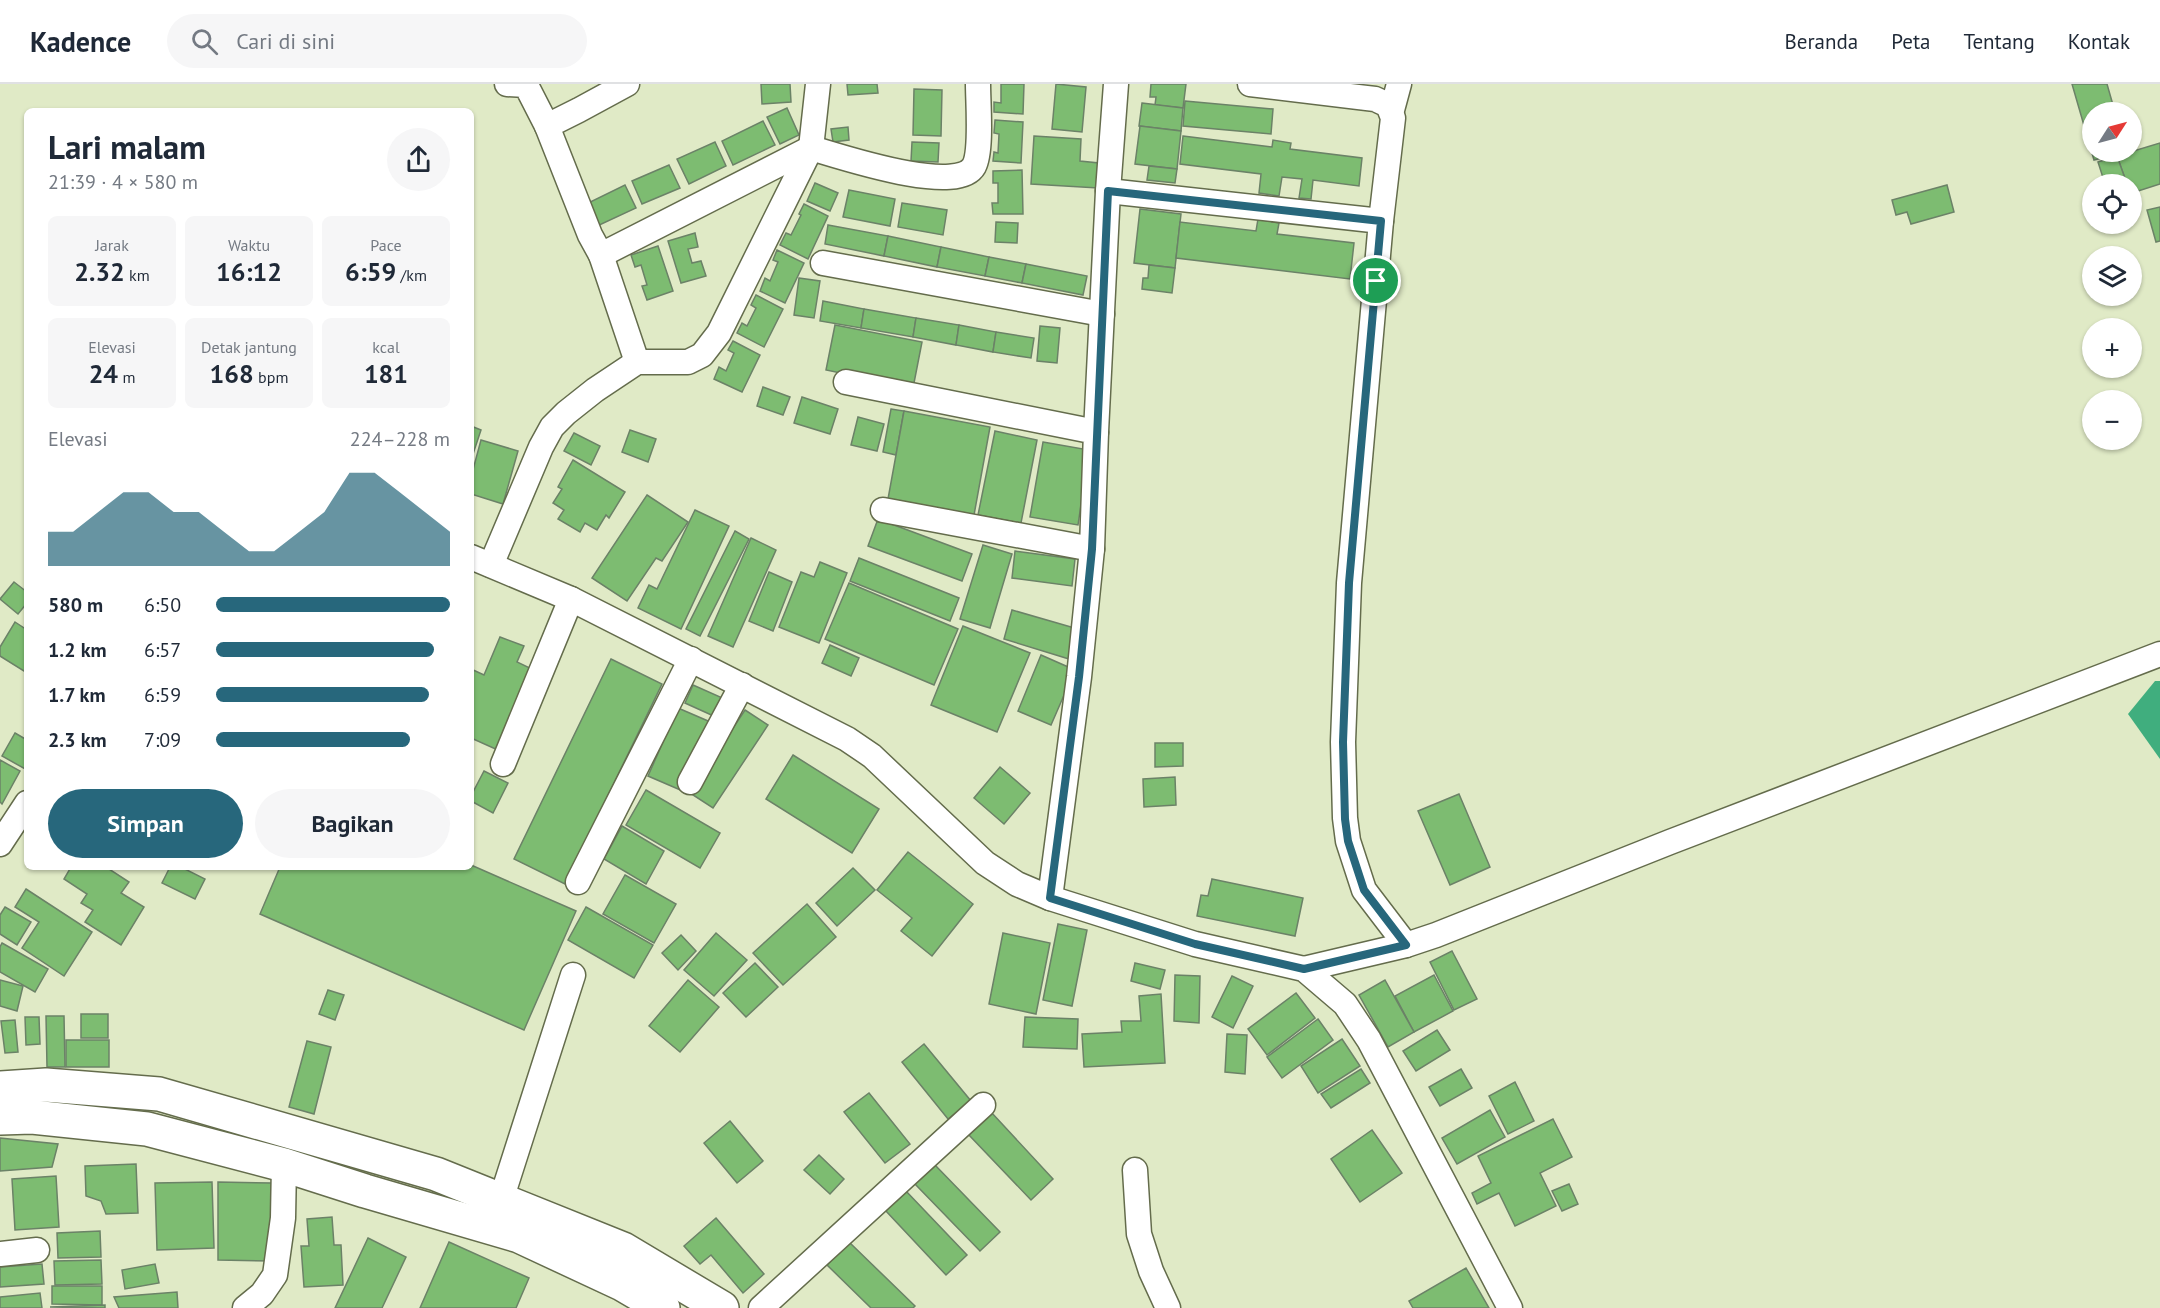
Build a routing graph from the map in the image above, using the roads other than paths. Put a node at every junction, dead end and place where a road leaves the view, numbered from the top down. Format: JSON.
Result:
{"nodes":[{"id":1,"x":507,"y":84,"type":"edge"},
{"id":2,"x":627,"y":84,"type":"edge"},
{"id":3,"x":818,"y":84,"type":"edge"},
{"id":4,"x":978,"y":84,"type":"edge"},
{"id":5,"x":1116,"y":84,"type":"edge"},
{"id":6,"x":1250,"y":84,"type":"edge"},
{"id":7,"x":1399,"y":84,"type":"edge"},
{"id":8,"x":1392,"y":110,"type":"junction"},
{"id":9,"x":547,"y":126,"type":"junction"},
{"id":10,"x":811,"y":147,"type":"junction"},
{"id":11,"x":1108,"y":191,"type":"junction"},
{"id":12,"x":1381,"y":221,"type":"junction"},
{"id":13,"x":601,"y":255,"type":"junction"},
{"id":14,"x":823,"y":263,"type":"dead end"},
{"id":15,"x":1102,"y":314,"type":"junction"},
{"id":16,"x":637,"y":362,"type":"junction"},
{"id":17,"x":846,"y":382,"type":"dead end"},
{"id":18,"x":1096,"y":432,"type":"junction"},
{"id":19,"x":883,"y":510,"type":"dead end"},
{"id":20,"x":1092,"y":549,"type":"junction"},
{"id":21,"x":477,"y":562,"type":"edge"},
{"id":22,"x":572,"y":599,"type":"junction"},
{"id":23,"x":2160,"y":654,"type":"edge"},
{"id":24,"x":691,"y":659,"type":"junction"},
{"id":25,"x":742,"y":685,"type":"junction"},
{"id":26,"x":503,"y":764,"type":"dead end"},
{"id":27,"x":690,"y":782,"type":"dead end"},
{"id":28,"x":24,"y":808,"type":"edge"},
{"id":29,"x":0,"y":844,"type":"edge"},
{"id":30,"x":578,"y":882,"type":"dead end"},
{"id":31,"x":1050,"y":898,"type":"junction"},
{"id":32,"x":1406,"y":945,"type":"junction"},
{"id":33,"x":1304,"y":969,"type":"junction"},
{"id":34,"x":573,"y":975,"type":"dead end"},
{"id":35,"x":0,"y":1088,"type":"edge"},
{"id":36,"x":117,"y":1089,"type":"junction"},
{"id":37,"x":982,"y":1105,"type":"dead end"},
{"id":38,"x":0,"y":1118,"type":"edge"},
{"id":39,"x":118,"y":1125,"type":"junction"},
{"id":40,"x":284,"y":1165,"type":"junction"},
{"id":41,"x":1135,"y":1170,"type":"dead end"},
{"id":42,"x":501,"y":1200,"type":"junction"},
{"id":43,"x":37,"y":1250,"type":"dead end"},
{"id":44,"x":0,"y":1254,"type":"edge"},
{"id":45,"x":245,"y":1308,"type":"edge"},
{"id":46,"x":663,"y":1308,"type":"edge"},
{"id":47,"x":722,"y":1308,"type":"edge"},
{"id":48,"x":761,"y":1308,"type":"edge"},
{"id":49,"x":1168,"y":1308,"type":"edge"},
{"id":50,"x":1510,"y":1308,"type":"edge"}],
"edges":[{"from":1,"to":9,"type":"street"},
{"from":2,"to":9,"type":"street"},
{"from":3,"to":10,"type":"street"},
{"from":4,"to":10,"type":"street"},
{"from":5,"to":11,"type":"street"},
{"from":6,"to":8,"type":"street"},
{"from":7,"to":8,"type":"street"},
{"from":8,"to":12,"type":"street"},
{"from":9,"to":13,"type":"street"},
{"from":10,"to":13,"type":"street"},
{"from":10,"to":16,"type":"street"},
{"from":11,"to":12,"type":"street"},
{"from":11,"to":15,"type":"street"},
{"from":12,"to":32,"type":"street"},
{"from":13,"to":16,"type":"street"},
{"from":14,"to":15,"type":"street"},
{"from":15,"to":18,"type":"street"},
{"from":16,"to":21,"type":"street"},
{"from":17,"to":18,"type":"street"},
{"from":18,"to":20,"type":"street"},
{"from":19,"to":20,"type":"street"},
{"from":20,"to":31,"type":"street"},
{"from":21,"to":22,"type":"street"},
{"from":22,"to":24,"type":"street"},
{"from":22,"to":26,"type":"street"},
{"from":23,"to":32,"type":"street"},
{"from":24,"to":25,"type":"street"},
{"from":24,"to":30,"type":"street"},
{"from":25,"to":27,"type":"street"},
{"from":25,"to":31,"type":"street"},
{"from":28,"to":29,"type":"street"},
{"from":31,"to":33,"type":"street"},
{"from":32,"to":33,"type":"street"},
{"from":33,"to":50,"type":"street"},
{"from":34,"to":42,"type":"street"},
{"from":35,"to":36,"type":"highway"},
{"from":36,"to":39,"type":"highway"},
{"from":36,"to":42,"type":"highway"},
{"from":37,"to":48,"type":"street"},
{"from":38,"to":39,"type":"highway"},
{"from":39,"to":40,"type":"highway"},
{"from":40,"to":45,"type":"street"},
{"from":40,"to":46,"type":"highway"},
{"from":41,"to":49,"type":"street"},
{"from":42,"to":47,"type":"highway"},
{"from":43,"to":44,"type":"street"}]}
